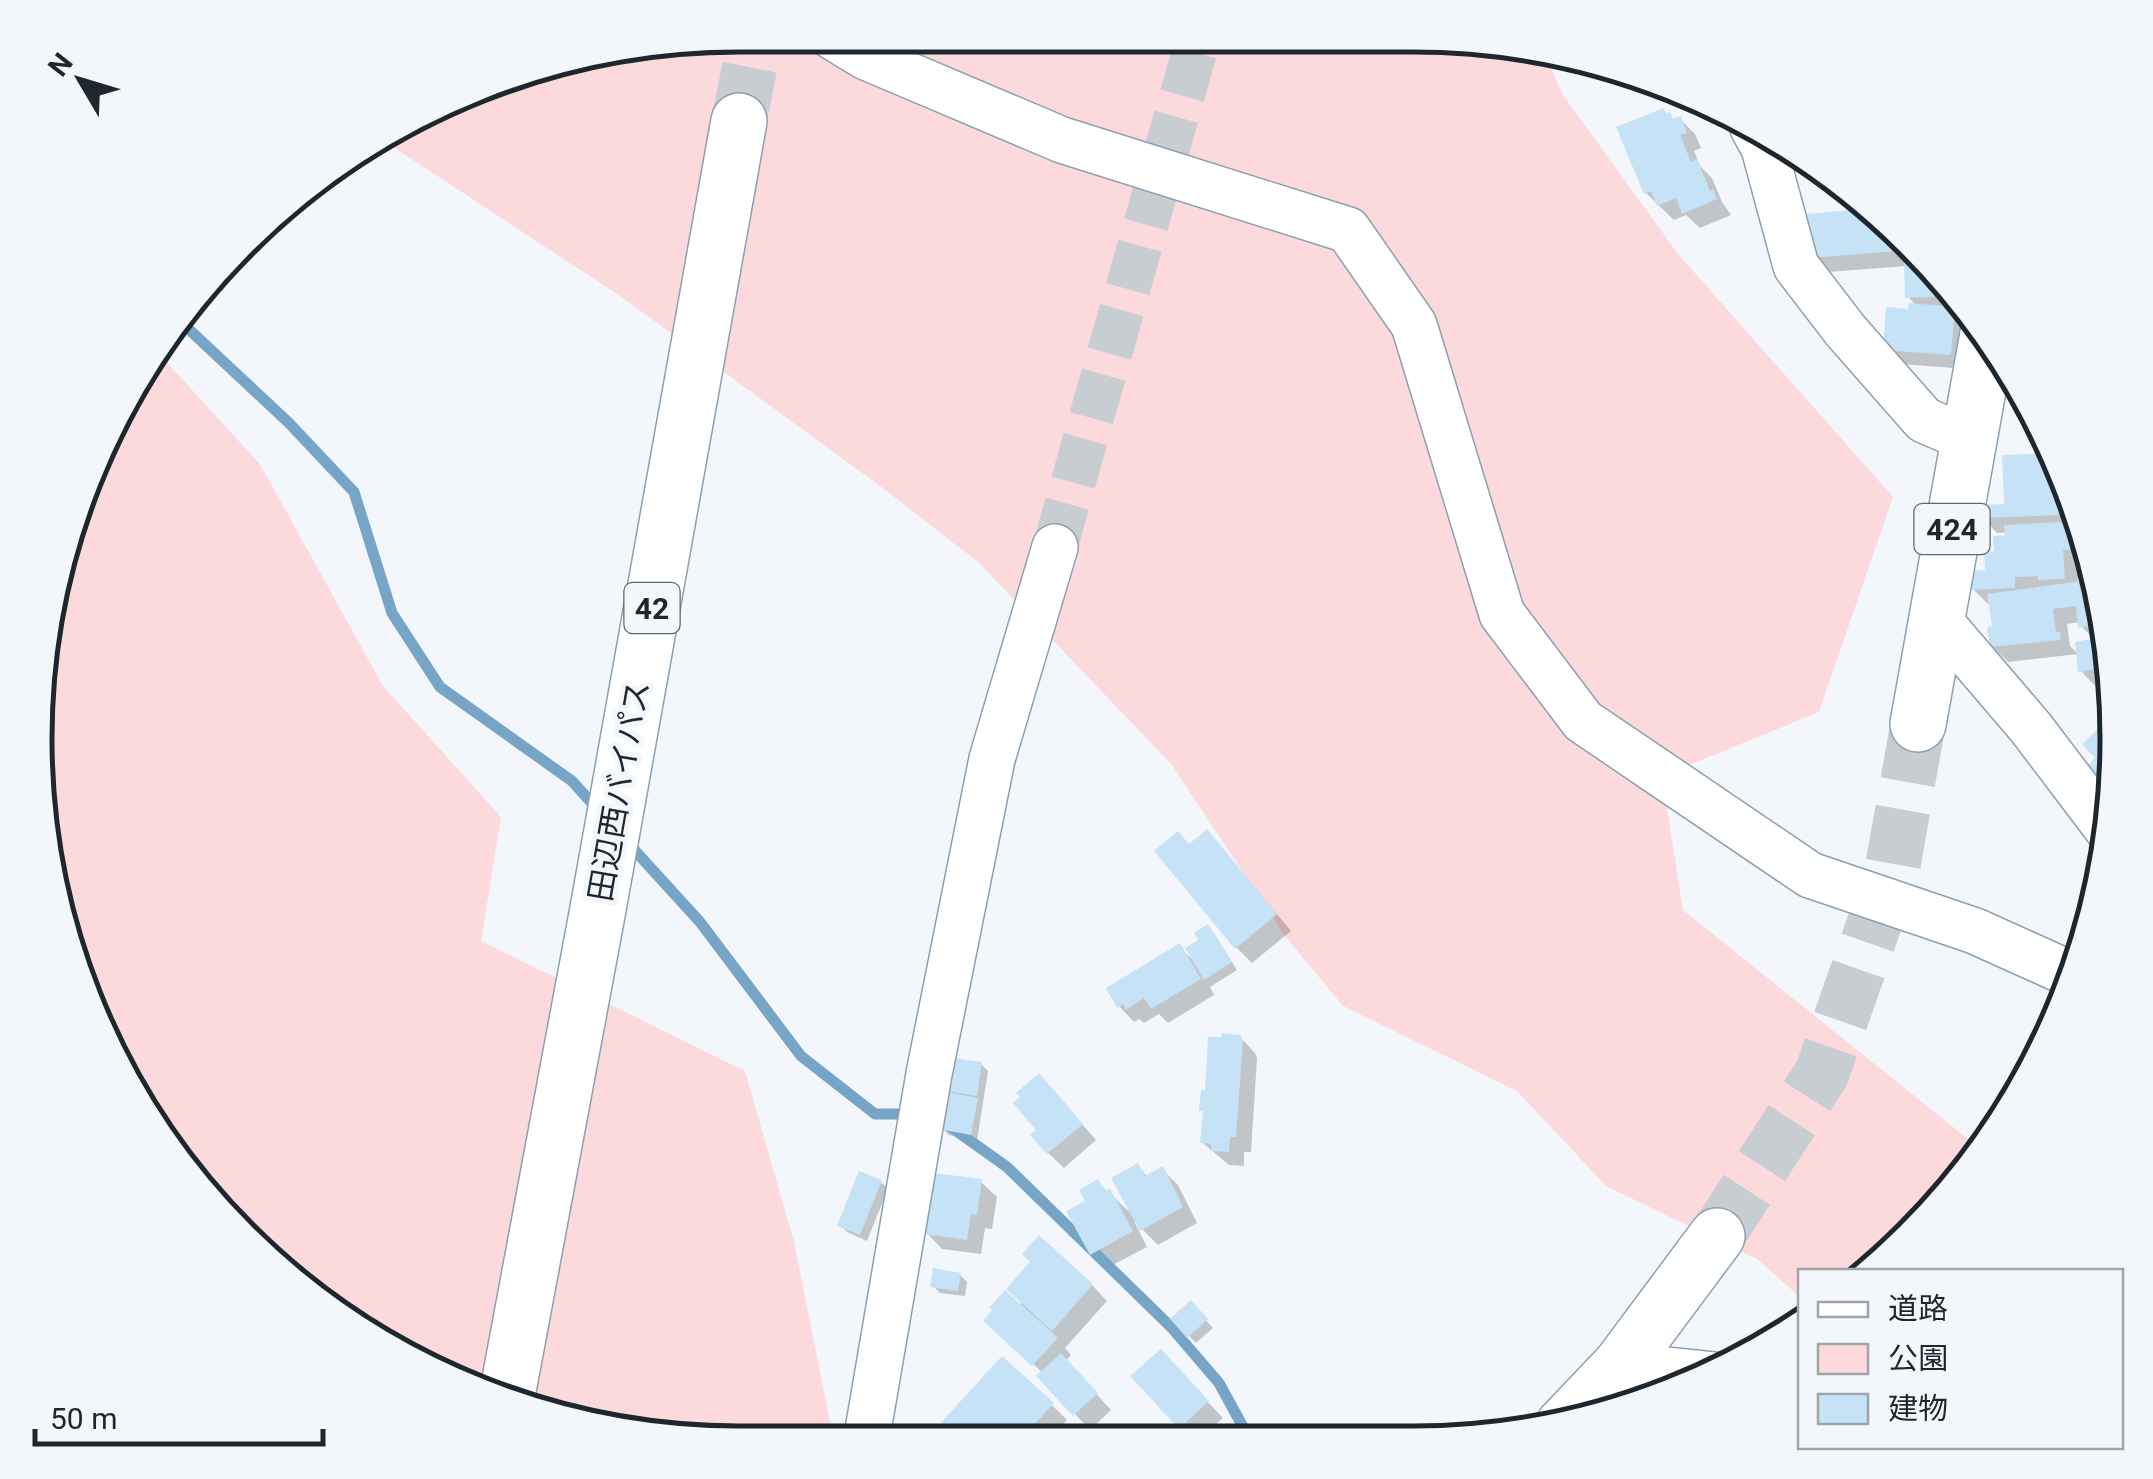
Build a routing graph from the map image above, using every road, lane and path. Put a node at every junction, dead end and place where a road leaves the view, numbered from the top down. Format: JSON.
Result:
{"nodes":[{"id":1,"x":858,"y":52,"type":"edge"},
{"id":2,"x":739,"y":121,"type":"tunnel mouth"},
{"id":3,"x":1764,"y":149,"type":"edge"},
{"id":4,"x":1984,"y":356,"type":"edge"},
{"id":5,"x":1968,"y":439,"type":"junction"},
{"id":6,"x":1054,"y":546,"type":"tunnel mouth"},
{"id":7,"x":1937,"y":618,"type":"junction"},
{"id":8,"x":1918,"y":724,"type":"tunnel mouth"},
{"id":9,"x":2096,"y":814,"type":"edge"},
{"id":10,"x":2060,"y":969,"type":"edge"},
{"id":11,"x":1718,"y":1236,"type":"tunnel mouth"},
{"id":12,"x":1622,"y":1365,"type":"junction"},
{"id":13,"x":1682,"y":1371,"type":"edge"},
{"id":14,"x":509,"y":1386,"type":"edge"},
{"id":15,"x":1584,"y":1405,"type":"edge"},
{"id":16,"x":869,"y":1426,"type":"edge"}],
"edges":[{"from":1,"to":10,"type":"street"},
{"from":2,"to":14,"type":"highway","name":"田辺西バイパス","number":"42"},
{"from":3,"to":5,"type":"street"},
{"from":4,"to":5,"type":"highway","number":"424"},
{"from":5,"to":7,"type":"highway","number":"424"},
{"from":6,"to":16,"type":"street"},
{"from":7,"to":8,"type":"highway","number":"424"},
{"from":7,"to":9,"type":"street"},
{"from":11,"to":12,"type":"highway"},
{"from":12,"to":13,"type":"street"},
{"from":12,"to":15,"type":"highway"}]}
